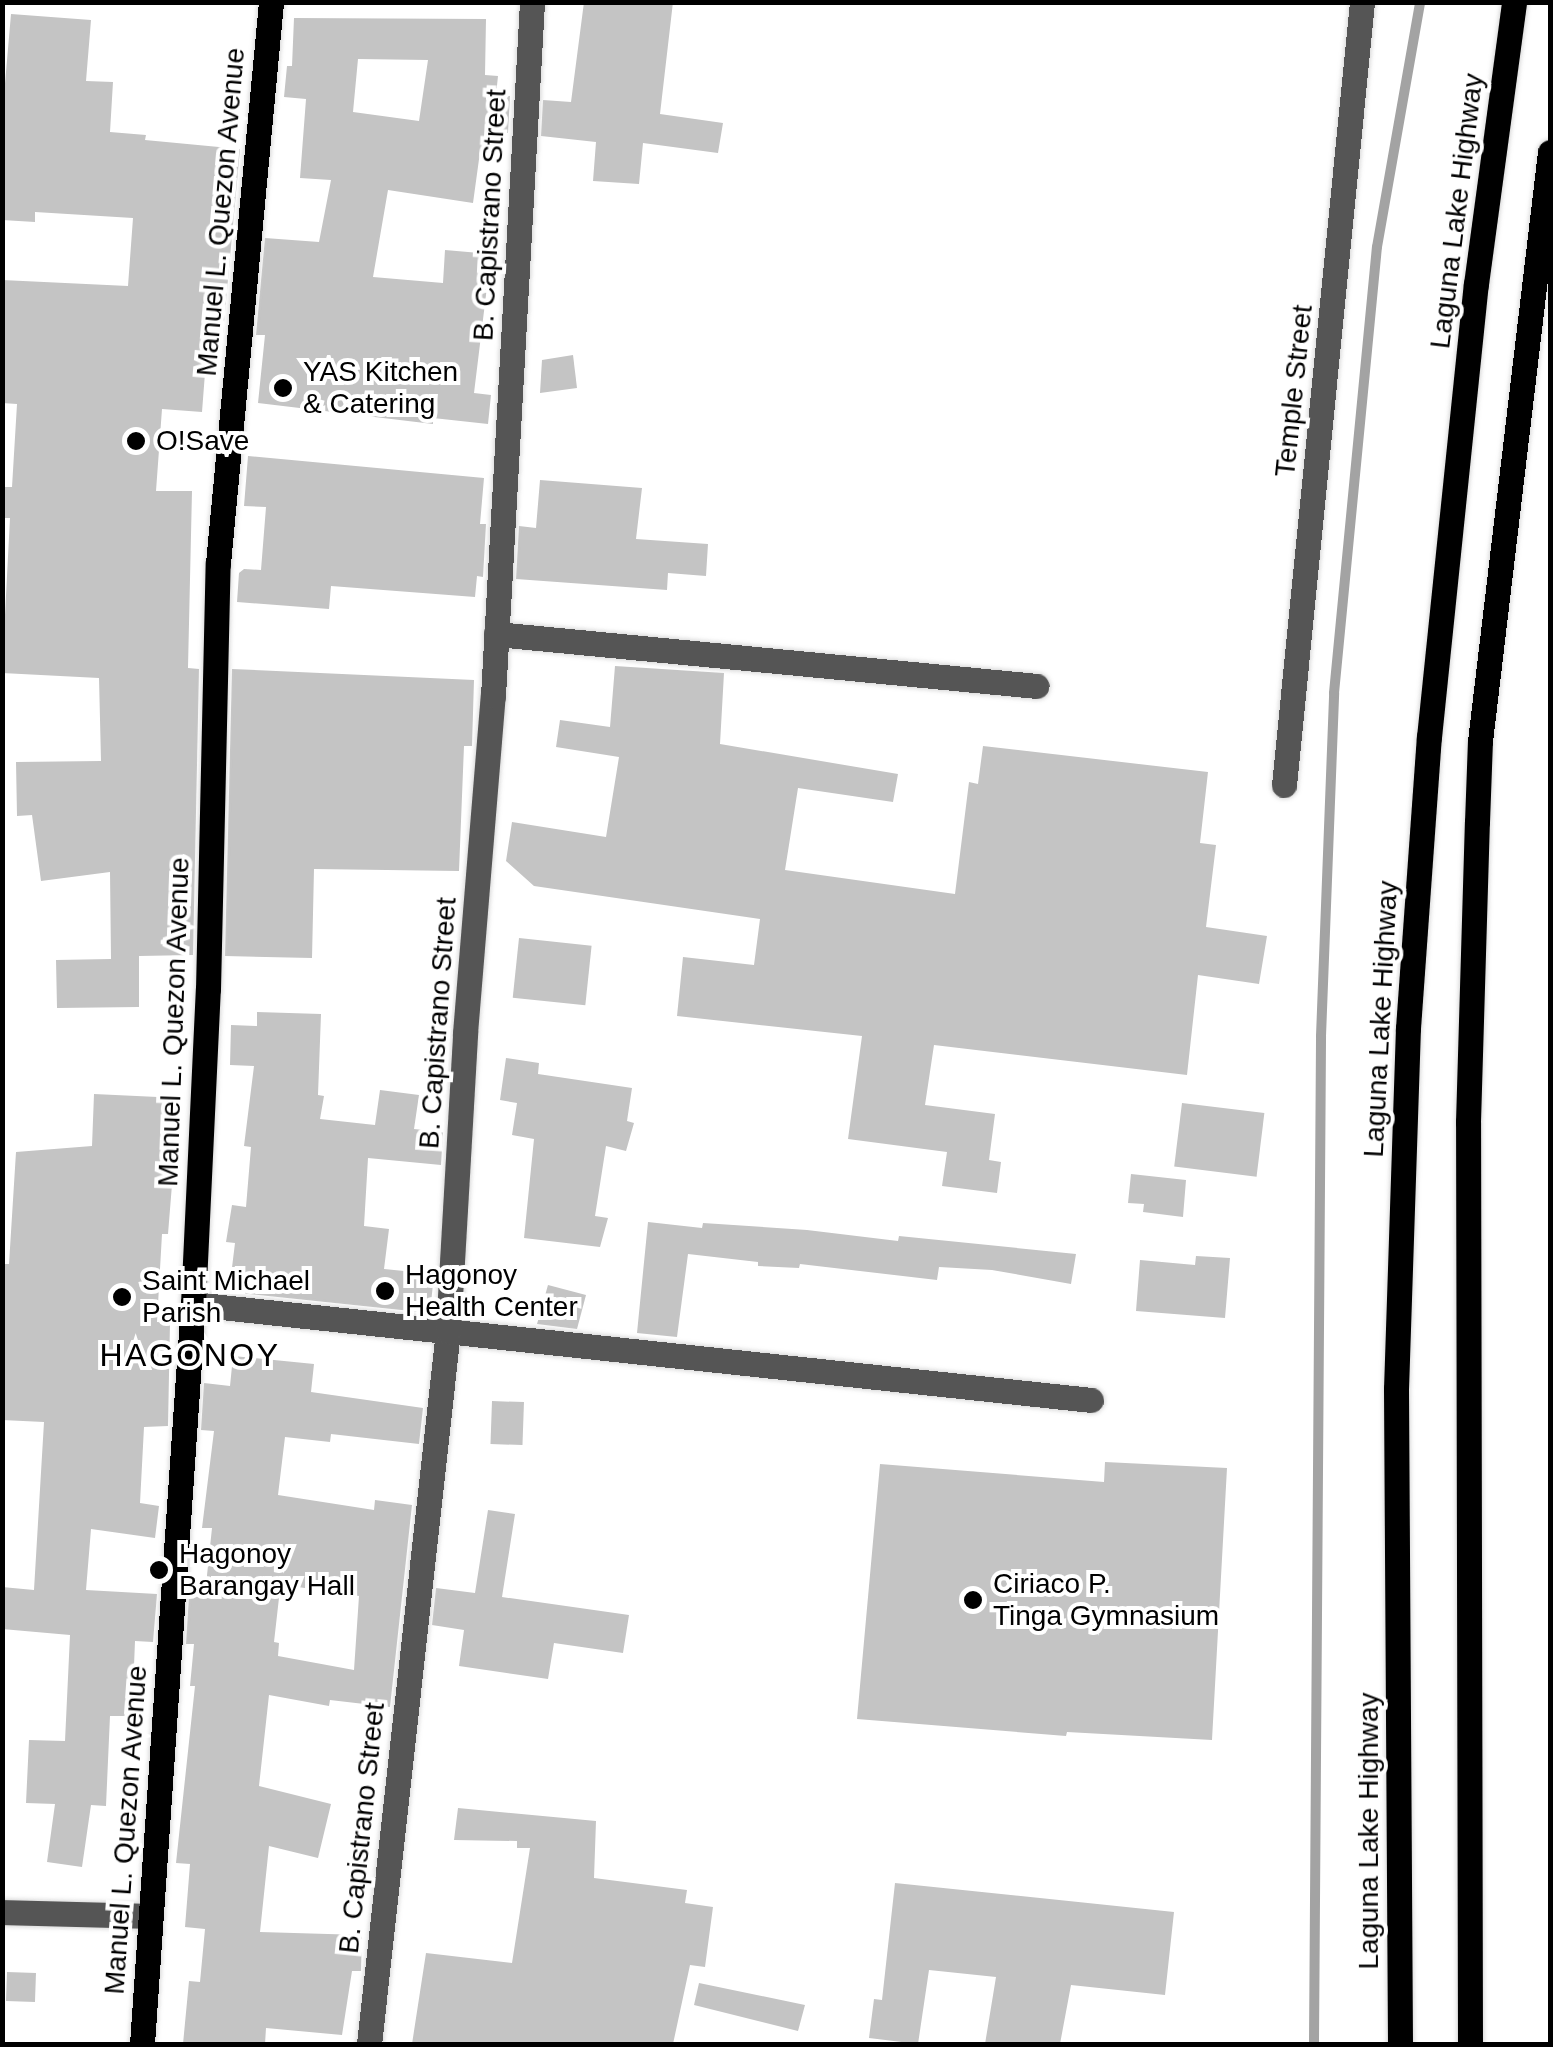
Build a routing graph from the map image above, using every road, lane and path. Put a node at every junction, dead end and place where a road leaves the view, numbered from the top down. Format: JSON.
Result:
{"nodes":[{"id":1,"x":271,"y":2,"type":"edge"},
{"id":2,"x":532,"y":2,"type":"edge"},
{"id":3,"x":1362,"y":2,"type":"edge"},
{"id":4,"x":1514,"y":2,"type":"edge"},
{"id":5,"x":1550,"y":152,"type":"edge"},
{"id":6,"x":496,"y":634,"type":"junction"},
{"id":7,"x":1037,"y":686,"type":"dead end"},
{"id":8,"x":1284,"y":785,"type":"dead end"},
{"id":9,"x":194,"y":1304,"type":"junction"},
{"id":10,"x":448,"y":1330,"type":"junction"},
{"id":11,"x":1092,"y":1400,"type":"dead end"},
{"id":12,"x":2,"y":1912,"type":"edge"},
{"id":13,"x":150,"y":1916,"type":"junction"},
{"id":14,"x":142,"y":2044,"type":"edge"},
{"id":15,"x":369,"y":2044,"type":"edge"},
{"id":16,"x":1400,"y":2044,"type":"edge"},
{"id":17,"x":1470,"y":2044,"type":"edge"}],
"edges":[{"from":1,"to":9,"type":"main road","name":"Manuel L. Quezon Avenue"},
{"from":2,"to":6,"type":"street","name":"B. Capistrano Street"},
{"from":3,"to":8,"type":"street","name":"Temple Street"},
{"from":4,"to":16,"type":"main road","name":"Laguna Lake Highway"},
{"from":5,"to":17,"type":"main road"},
{"from":6,"to":7,"type":"street"},
{"from":6,"to":10,"type":"street","name":"B. Capistrano Street"},
{"from":9,"to":10,"type":"street"},
{"from":9,"to":13,"type":"main road","name":"Manuel L. Quezon Avenue"},
{"from":10,"to":11,"type":"street"},
{"from":10,"to":15,"type":"street","name":"B. Capistrano Street"},
{"from":12,"to":13,"type":"street"},
{"from":13,"to":14,"type":"main road","name":"Manuel L. Quezon Avenue"}]}
